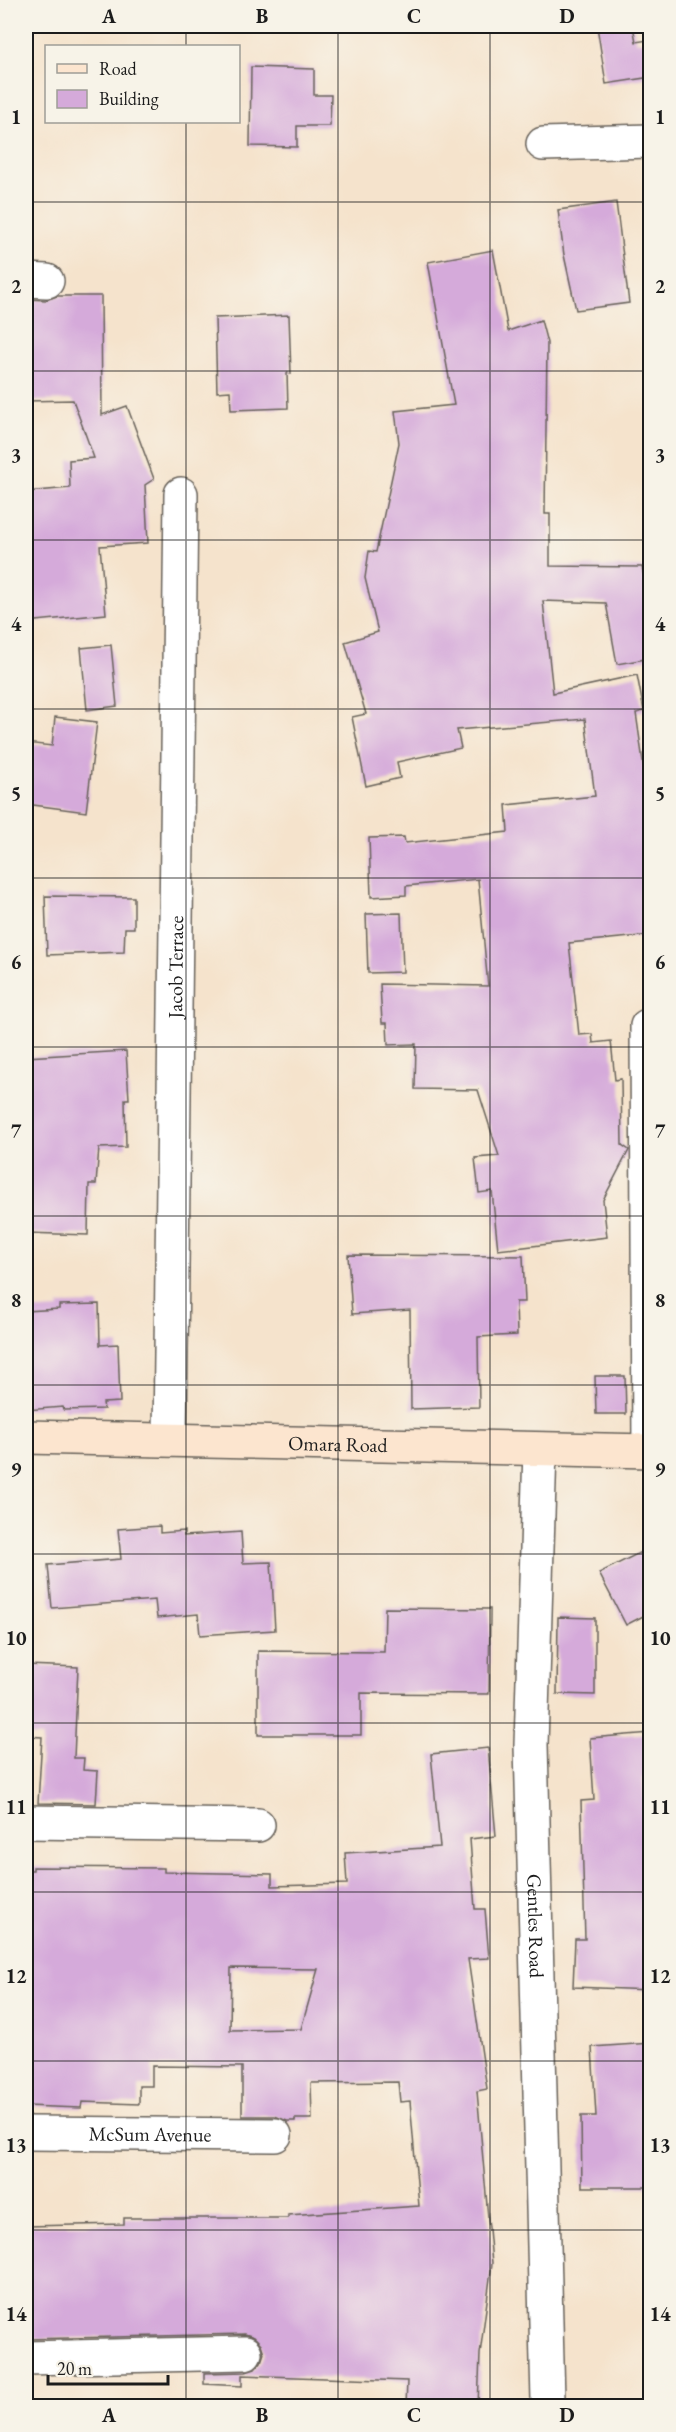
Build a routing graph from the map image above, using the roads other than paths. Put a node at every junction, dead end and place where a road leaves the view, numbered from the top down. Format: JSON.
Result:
{"nodes":[{"id":1,"x":651,"y":141,"type":"edge"},
{"id":2,"x":543,"y":144,"type":"dead end"},
{"id":3,"x":181,"y":494,"type":"dead end"},
{"id":4,"x":647,"y":1026,"type":"dead end"},
{"id":5,"x":26,"y":1437,"type":"edge"},
{"id":6,"x":170,"y":1439,"type":"junction"},
{"id":7,"x":540,"y":1450,"type":"junction"},
{"id":8,"x":650,"y":1451,"type":"edge"},
{"id":9,"x":26,"y":1822,"type":"edge"},
{"id":10,"x":258,"y":1826,"type":"dead end"},
{"id":11,"x":26,"y":2133,"type":"edge"},
{"id":12,"x":275,"y":2135,"type":"dead end"},
{"id":13,"x":245,"y":2352,"type":"dead end"},
{"id":14,"x":26,"y":2358,"type":"edge"},
{"id":15,"x":548,"y":2400,"type":"dead end"}],
"edges":[{"from":1,"to":2,"type":"street"},
{"from":3,"to":6,"type":"street","name":"Jacob Terrace"},
{"from":4,"to":8,"type":"street"},
{"from":5,"to":6,"type":"street","name":"Omara Road"},
{"from":6,"to":7,"type":"street","name":"Omara Road"},
{"from":7,"to":8,"type":"street","name":"Omara Road"},
{"from":7,"to":15,"type":"street","name":"Gentles Road"},
{"from":9,"to":10,"type":"street"},
{"from":11,"to":12,"type":"street","name":"McSum Avenue"},
{"from":13,"to":14,"type":"street"}]}
